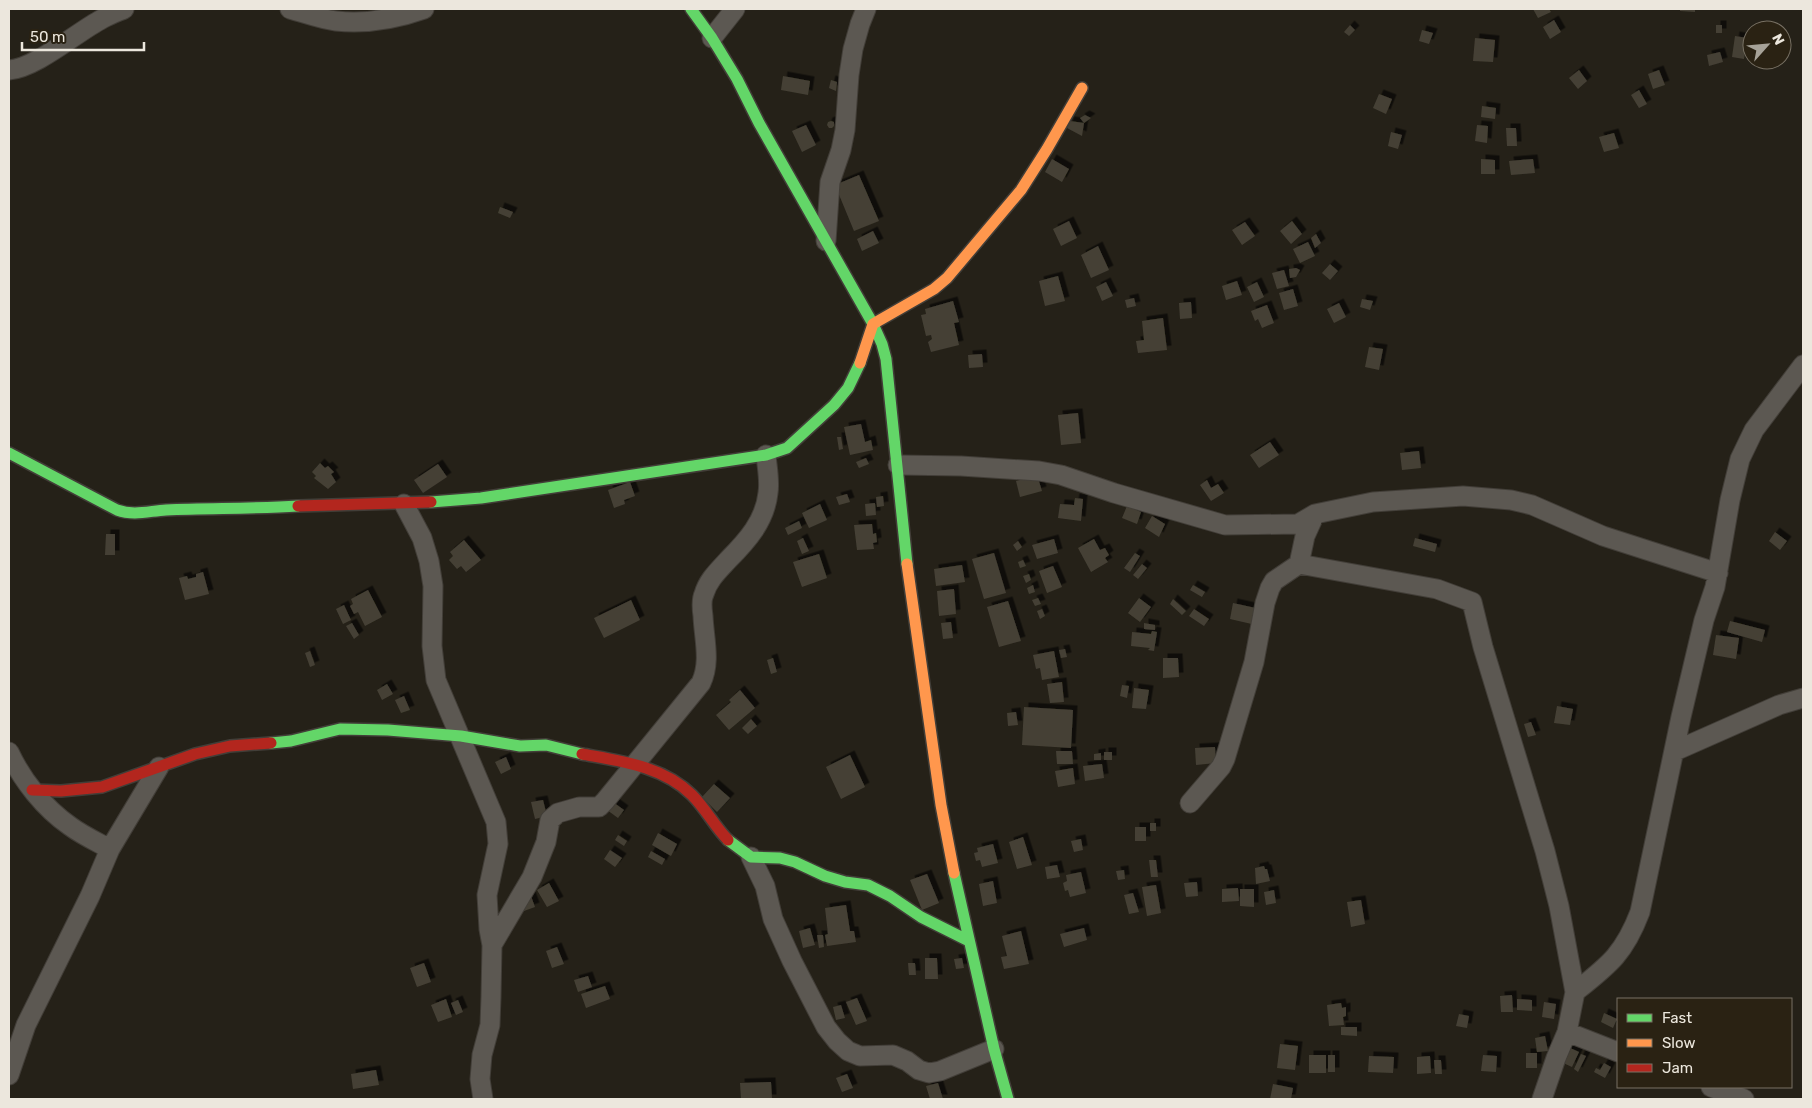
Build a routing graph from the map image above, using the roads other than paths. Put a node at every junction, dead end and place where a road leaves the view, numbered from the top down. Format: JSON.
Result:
{"nodes":[{"id":1,"x":124,"y":9,"type":"edge"},
{"id":2,"x":290,"y":9,"type":"edge"},
{"id":3,"x":424,"y":9,"type":"edge"},
{"id":4,"x":690,"y":9,"type":"edge"},
{"id":5,"x":735,"y":9,"type":"edge"},
{"id":6,"x":866,"y":9,"type":"edge"},
{"id":7,"x":712,"y":38,"type":"junction"},
{"id":8,"x":9,"y":70,"type":"edge"},
{"id":9,"x":1082,"y":88,"type":"dead end"},
{"id":10,"x":826,"y":241,"type":"junction"},
{"id":11,"x":873,"y":324,"type":"junction"},
{"id":12,"x":1803,"y":365,"type":"edge"},
{"id":13,"x":9,"y":453,"type":"edge"},
{"id":14,"x":766,"y":455,"type":"junction"},
{"id":15,"x":898,"y":465,"type":"junction"},
{"id":16,"x":404,"y":504,"type":"junction"},
{"id":17,"x":1315,"y":514,"type":"junction"},
{"id":18,"x":1299,"y":564,"type":"junction"},
{"id":19,"x":1718,"y":573,"type":"junction"},
{"id":20,"x":1803,"y":698,"type":"edge"},
{"id":21,"x":460,"y":736,"type":"junction"},
{"id":22,"x":1675,"y":751,"type":"junction"},
{"id":23,"x":9,"y":752,"type":"edge"},
{"id":24,"x":635,"y":764,"type":"junction"},
{"id":25,"x":159,"y":767,"type":"junction"},
{"id":26,"x":32,"y":790,"type":"junction"},
{"id":27,"x":1190,"y":802,"type":"dead end"},
{"id":28,"x":110,"y":849,"type":"junction"},
{"id":29,"x":751,"y":857,"type":"junction"},
{"id":30,"x":969,"y":941,"type":"junction"},
{"id":31,"x":492,"y":945,"type":"junction"},
{"id":32,"x":1575,"y":992,"type":"junction"},
{"id":33,"x":1567,"y":1032,"type":"junction"},
{"id":34,"x":994,"y":1049,"type":"junction"},
{"id":35,"x":1617,"y":1052,"type":"edge"},
{"id":36,"x":9,"y":1075,"type":"edge"},
{"id":37,"x":1714,"y":1088,"type":"edge"},
{"id":38,"x":483,"y":1099,"type":"edge"},
{"id":39,"x":1008,"y":1099,"type":"edge"},
{"id":40,"x":1542,"y":1099,"type":"edge"},
{"id":41,"x":1744,"y":1099,"type":"edge"}],
"edges":[{"from":1,"to":8,"type":"street"},
{"from":2,"to":3,"type":"street"},
{"from":4,"to":7,"type":"street"},
{"from":5,"to":7,"type":"street"},
{"from":6,"to":10,"type":"street"},
{"from":7,"to":10,"type":"street"},
{"from":9,"to":11,"type":"street"},
{"from":10,"to":11,"type":"street"},
{"from":11,"to":14,"type":"street"},
{"from":11,"to":15,"type":"street"},
{"from":12,"to":19,"type":"street"},
{"from":13,"to":16,"type":"street"},
{"from":14,"to":16,"type":"street"},
{"from":14,"to":24,"type":"street"},
{"from":15,"to":17,"type":"street"},
{"from":15,"to":30,"type":"street"},
{"from":16,"to":21,"type":"street"},
{"from":17,"to":18,"type":"street"},
{"from":17,"to":19,"type":"street"},
{"from":18,"to":27,"type":"street"},
{"from":18,"to":32,"type":"street"},
{"from":19,"to":22,"type":"street"},
{"from":20,"to":22,"type":"street"},
{"from":21,"to":24,"type":"street"},
{"from":21,"to":25,"type":"street"},
{"from":21,"to":31,"type":"street"},
{"from":22,"to":32,"type":"street"},
{"from":23,"to":26,"type":"street"},
{"from":24,"to":29,"type":"street"},
{"from":24,"to":31,"type":"street"},
{"from":25,"to":26,"type":"street"},
{"from":25,"to":28,"type":"street"},
{"from":26,"to":28,"type":"street"},
{"from":28,"to":36,"type":"street"},
{"from":29,"to":30,"type":"street"},
{"from":29,"to":34,"type":"street"},
{"from":30,"to":34,"type":"street"},
{"from":31,"to":38,"type":"street"},
{"from":32,"to":33,"type":"street"},
{"from":33,"to":35,"type":"street"},
{"from":33,"to":40,"type":"street"},
{"from":34,"to":39,"type":"street"},
{"from":37,"to":41,"type":"street"}]}
